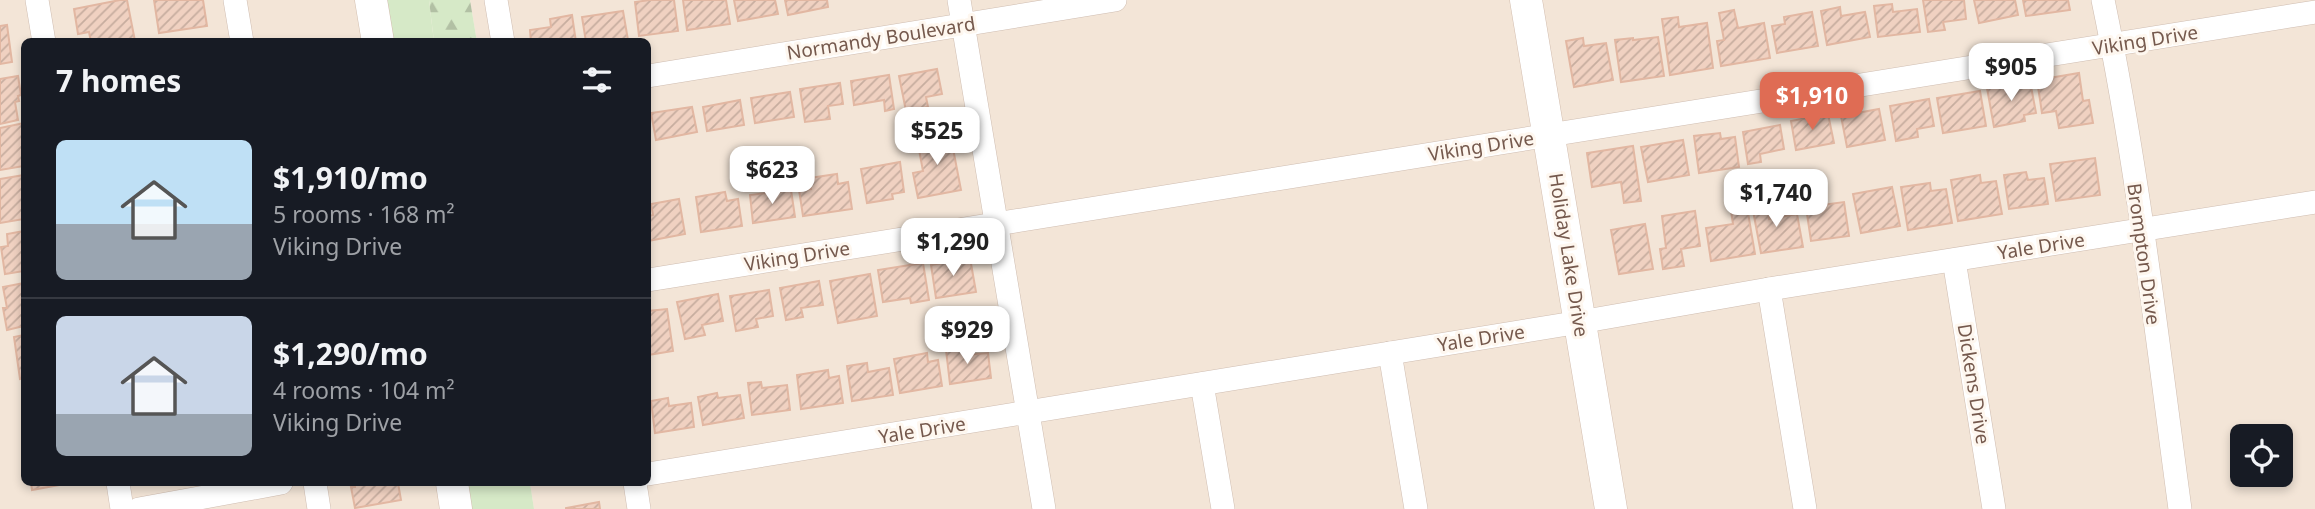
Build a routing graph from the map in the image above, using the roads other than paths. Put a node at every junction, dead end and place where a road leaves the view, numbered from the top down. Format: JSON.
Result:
{"nodes":[{"id":1,"x":37,"y":0,"type":"edge"},
{"id":2,"x":235,"y":0,"type":"edge"},
{"id":3,"x":371,"y":0,"type":"edge"},
{"id":4,"x":496,"y":0,"type":"edge"},
{"id":5,"x":959,"y":0,"type":"edge"},
{"id":6,"x":1115,"y":0,"type":"edge"},
{"id":7,"x":1527,"y":0,"type":"edge"},
{"id":8,"x":2103,"y":0,"type":"edge"},
{"id":9,"x":2315,"y":12,"type":"edge"},
{"id":10,"x":963,"y":25,"type":"junction"},
{"id":11,"x":43,"y":38,"type":"edge"},
{"id":12,"x":241,"y":38,"type":"edge"},
{"id":13,"x":377,"y":38,"type":"edge"},
{"id":14,"x":502,"y":38,"type":"edge"},
{"id":15,"x":2112,"y":45,"type":"junction"},
{"id":16,"x":651,"y":76,"type":"edge"},
{"id":17,"x":1549,"y":135,"type":"junction"},
{"id":18,"x":2314,"y":206,"type":"edge"},
{"id":19,"x":997,"y":224,"type":"junction"},
{"id":20,"x":2141,"y":230,"type":"junction"},
{"id":21,"x":1954,"y":260,"type":"junction"},
{"id":22,"x":651,"y":280,"type":"edge"},
{"id":23,"x":1769,"y":289,"type":"junction"},
{"id":24,"x":1580,"y":322,"type":"junction"},
{"id":25,"x":1390,"y":353,"type":"junction"},
{"id":26,"x":1202,"y":384,"type":"junction"},
{"id":27,"x":1029,"y":413,"type":"junction"},
{"id":28,"x":651,"y":474,"type":"edge"},
{"id":29,"x":118,"y":486,"type":"edge"},
{"id":30,"x":265,"y":486,"type":"edge"},
{"id":31,"x":315,"y":486,"type":"edge"},
{"id":32,"x":452,"y":486,"type":"edge"},
{"id":33,"x":635,"y":486,"type":"edge"},
{"id":34,"x":122,"y":509,"type":"edge"},
{"id":35,"x":139,"y":509,"type":"edge"},
{"id":36,"x":319,"y":509,"type":"edge"},
{"id":37,"x":456,"y":509,"type":"edge"},
{"id":38,"x":639,"y":509,"type":"edge"},
{"id":39,"x":1044,"y":509,"type":"edge"},
{"id":40,"x":1223,"y":509,"type":"edge"},
{"id":41,"x":1416,"y":509,"type":"edge"},
{"id":42,"x":1611,"y":509,"type":"edge"},
{"id":43,"x":1805,"y":509,"type":"edge"},
{"id":44,"x":1994,"y":509,"type":"edge"},
{"id":45,"x":2180,"y":509,"type":"edge"}],
"edges":[{"from":1,"to":11,"type":"street"},
{"from":2,"to":12,"type":"street"},
{"from":3,"to":13,"type":"street"},
{"from":4,"to":14,"type":"street"},
{"from":5,"to":10,"type":"street"},
{"from":6,"to":10,"type":"street","name":"Normandy Boulevard"},
{"from":7,"to":17,"type":"street","name":"Holiday Lake Drive"},
{"from":8,"to":15,"type":"street","name":"Brompton Drive"},
{"from":9,"to":15,"type":"street","name":"Viking Drive"},
{"from":10,"to":16,"type":"street","name":"Normandy Boulevard"},
{"from":10,"to":19,"type":"street"},
{"from":15,"to":17,"type":"street","name":"Viking Drive"},
{"from":15,"to":20,"type":"street","name":"Brompton Drive"},
{"from":17,"to":19,"type":"street","name":"Viking Drive"},
{"from":17,"to":24,"type":"street","name":"Holiday Lake Drive"},
{"from":18,"to":20,"type":"street","name":"Yale Drive"},
{"from":19,"to":22,"type":"street","name":"Viking Drive"},
{"from":19,"to":27,"type":"street"},
{"from":20,"to":21,"type":"street","name":"Yale Drive"},
{"from":20,"to":45,"type":"street","name":"Brompton Drive"},
{"from":21,"to":23,"type":"street","name":"Yale Drive"},
{"from":21,"to":44,"type":"street","name":"Dickens Drive"},
{"from":23,"to":24,"type":"street","name":"Yale Drive"},
{"from":23,"to":43,"type":"street"},
{"from":24,"to":25,"type":"street","name":"Yale Drive"},
{"from":24,"to":42,"type":"street","name":"Holiday Lake Drive"},
{"from":25,"to":26,"type":"street","name":"Yale Drive"},
{"from":25,"to":41,"type":"street"},
{"from":26,"to":27,"type":"street","name":"Yale Drive"},
{"from":26,"to":40,"type":"street"},
{"from":27,"to":28,"type":"street","name":"Yale Drive"},
{"from":27,"to":39,"type":"street"},
{"from":29,"to":34,"type":"street"},
{"from":30,"to":35,"type":"street"},
{"from":31,"to":36,"type":"street"},
{"from":32,"to":37,"type":"street"},
{"from":33,"to":38,"type":"street"}]}
